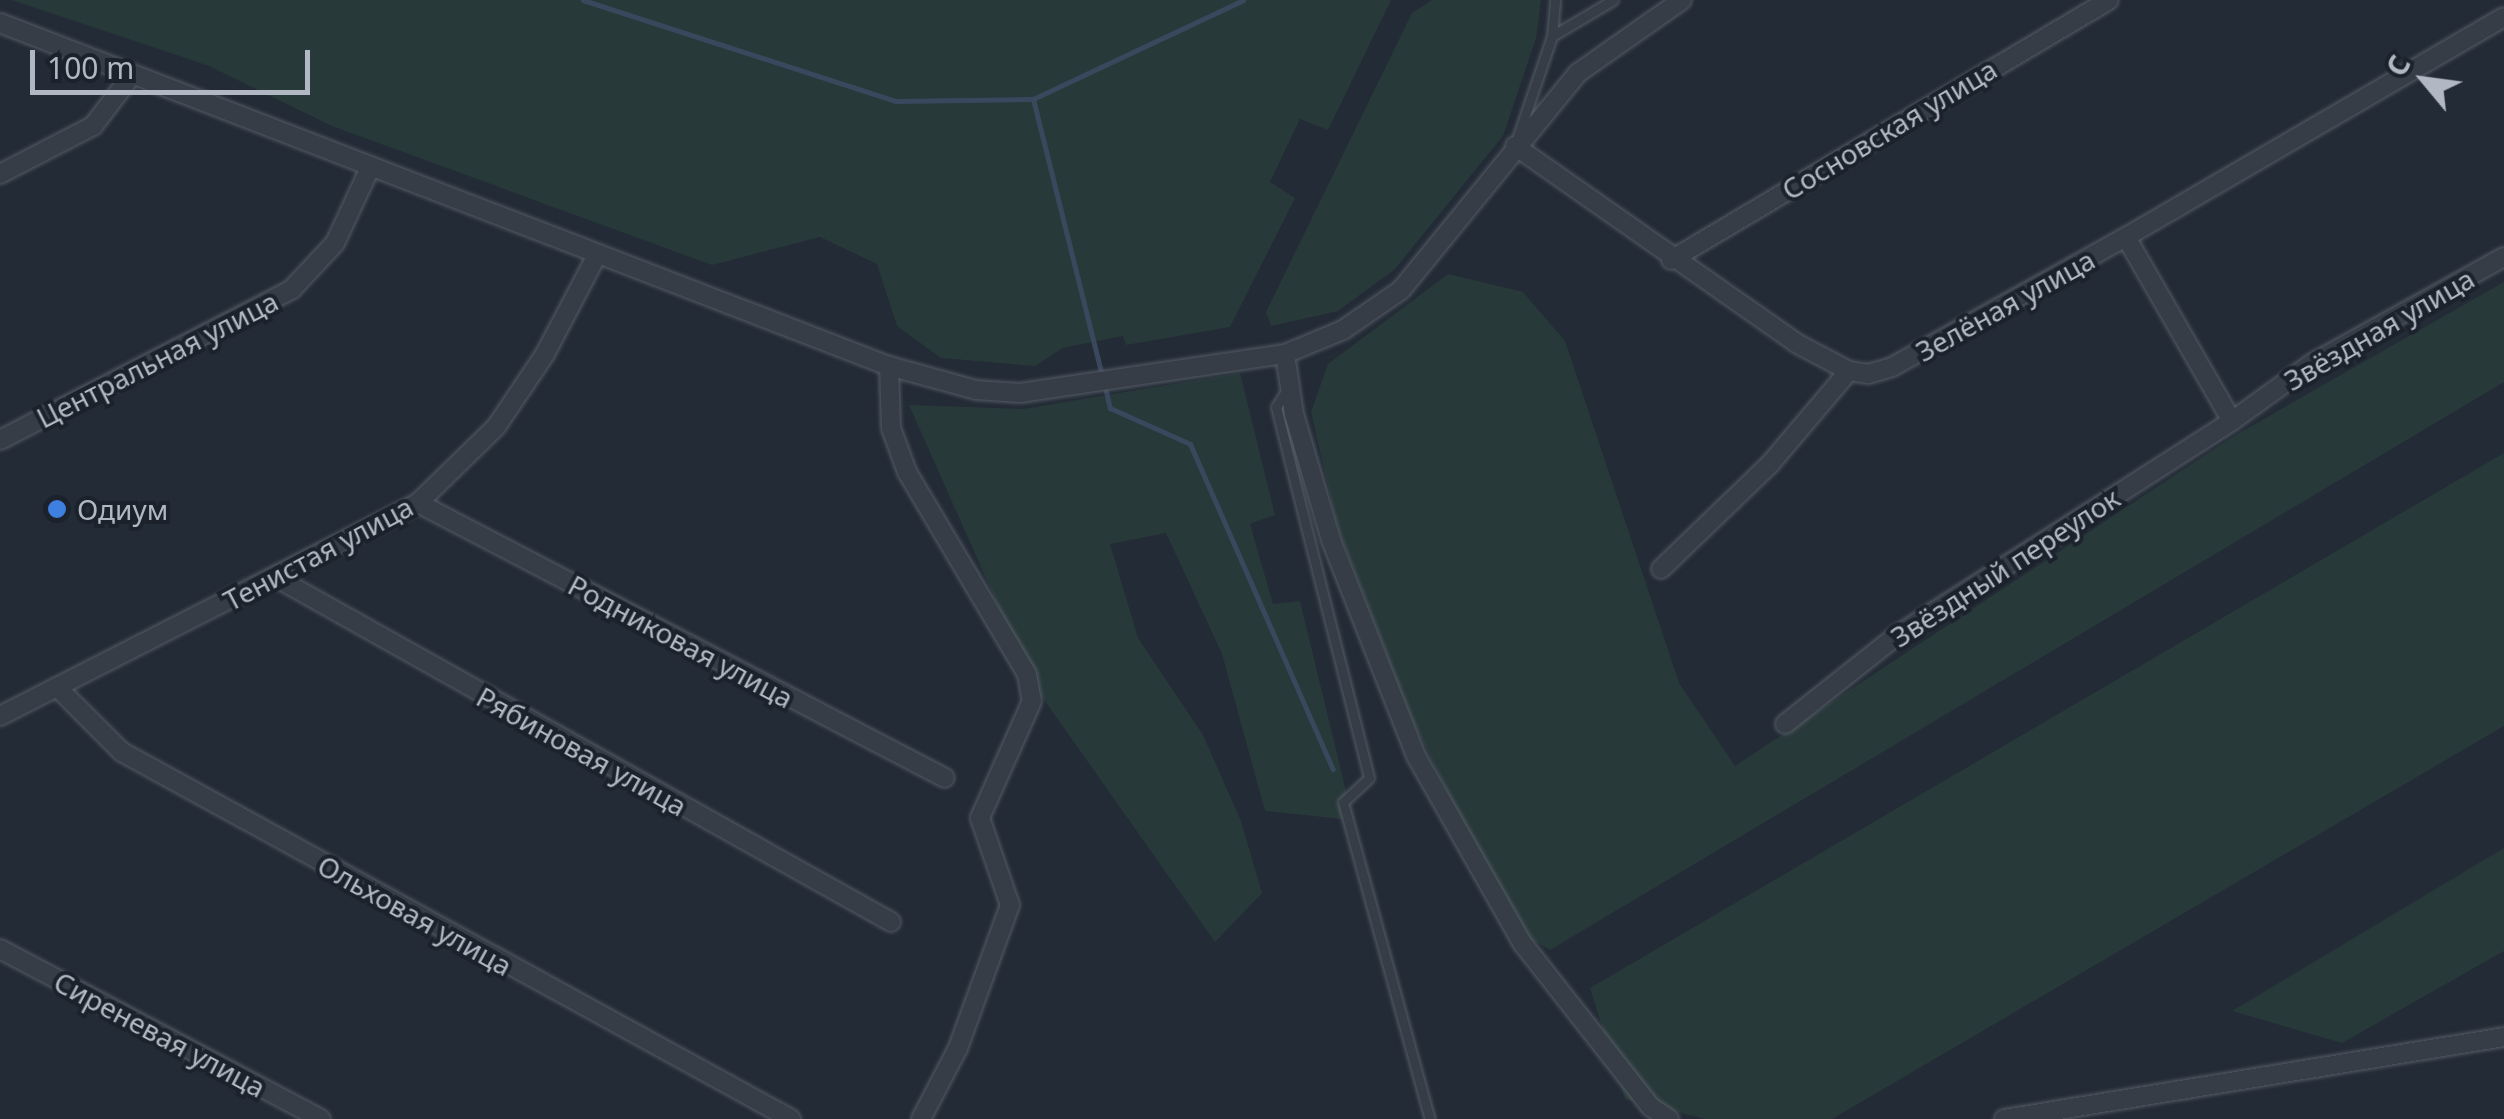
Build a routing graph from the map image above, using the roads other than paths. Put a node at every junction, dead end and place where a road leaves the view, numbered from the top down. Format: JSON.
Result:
{"nodes":[{"id":1,"x":1555,"y":0,"type":"edge"},
{"id":2,"x":1612,"y":0,"type":"edge"},
{"id":3,"x":1682,"y":0,"type":"edge"},
{"id":4,"x":2110,"y":0,"type":"edge"},
{"id":5,"x":2504,"y":17,"type":"edge"},
{"id":6,"x":0,"y":24,"type":"edge"},
{"id":7,"x":1552,"y":36,"type":"junction"},
{"id":8,"x":132,"y":76,"type":"junction"},
{"id":9,"x":1515,"y":146,"type":"junction"},
{"id":10,"x":368,"y":170,"type":"junction"},
{"id":11,"x":0,"y":174,"type":"edge"},
{"id":12,"x":2126,"y":236,"type":"junction"},
{"id":13,"x":2504,"y":256,"type":"edge"},
{"id":14,"x":596,"y":257,"type":"junction"},
{"id":15,"x":1671,"y":260,"type":"junction"},
{"id":16,"x":1285,"y":354,"type":"junction"},
{"id":17,"x":888,"y":366,"type":"junction"},
{"id":18,"x":1849,"y":371,"type":"junction"},
{"id":19,"x":1290,"y":386,"type":"junction"},
{"id":20,"x":2232,"y":421,"type":"junction"},
{"id":21,"x":0,"y":440,"type":"edge"},
{"id":22,"x":418,"y":503,"type":"junction"},
{"id":23,"x":1661,"y":569,"type":"dead end"},
{"id":24,"x":275,"y":577,"type":"junction"},
{"id":25,"x":57,"y":688,"type":"junction"},
{"id":26,"x":0,"y":716,"type":"edge"},
{"id":27,"x":1784,"y":724,"type":"dead end"},
{"id":28,"x":945,"y":778,"type":"dead end"},
{"id":29,"x":891,"y":922,"type":"dead end"},
{"id":30,"x":0,"y":949,"type":"edge"},
{"id":31,"x":2504,"y":1036,"type":"edge"},
{"id":32,"x":321,"y":1119,"type":"edge"},
{"id":33,"x":791,"y":1119,"type":"edge"},
{"id":34,"x":921,"y":1119,"type":"edge"},
{"id":35,"x":1430,"y":1119,"type":"edge"},
{"id":36,"x":1669,"y":1119,"type":"edge"},
{"id":37,"x":2004,"y":1119,"type":"edge"}],
"edges":[{"from":1,"to":7,"type":"lane"},
{"from":2,"to":7,"type":"lane"},
{"from":3,"to":9,"type":"street"},
{"from":4,"to":15,"type":"street","name":"Сосновская улица"},
{"from":5,"to":12,"type":"street","name":"Зелёная улица"},
{"from":6,"to":8,"type":"street"},
{"from":7,"to":9,"type":"lane"},
{"from":8,"to":10,"type":"street"},
{"from":8,"to":11,"type":"street"},
{"from":9,"to":15,"type":"street"},
{"from":9,"to":16,"type":"street"},
{"from":10,"to":14,"type":"street"},
{"from":10,"to":21,"type":"street","name":"Центральная улица"},
{"from":12,"to":18,"type":"street","name":"Зелёная улица"},
{"from":12,"to":20,"type":"street"},
{"from":13,"to":20,"type":"street","name":"Звёздная улица"},
{"from":14,"to":17,"type":"street"},
{"from":14,"to":22,"type":"street","name":"Тенистая улица"},
{"from":15,"to":18,"type":"street"},
{"from":16,"to":17,"type":"street"},
{"from":16,"to":19,"type":"street"},
{"from":17,"to":34,"type":"street"},
{"from":18,"to":23,"type":"street"},
{"from":19,"to":35,"type":"lane"},
{"from":19,"to":36,"type":"street"},
{"from":20,"to":27,"type":"street","name":"Звёздный переулок"},
{"from":22,"to":24,"type":"street","name":"Тенистая улица"},
{"from":22,"to":28,"type":"street","name":"Родниковая улица"},
{"from":24,"to":25,"type":"street","name":"Тенистая улица"},
{"from":24,"to":29,"type":"street","name":"Рябиновая улица"},
{"from":25,"to":26,"type":"street","name":"Тенистая улица"},
{"from":25,"to":33,"type":"street","name":"Ольховая улица"},
{"from":30,"to":32,"type":"street","name":"Сиреневая улица"},
{"from":31,"to":37,"type":"street"}]}
